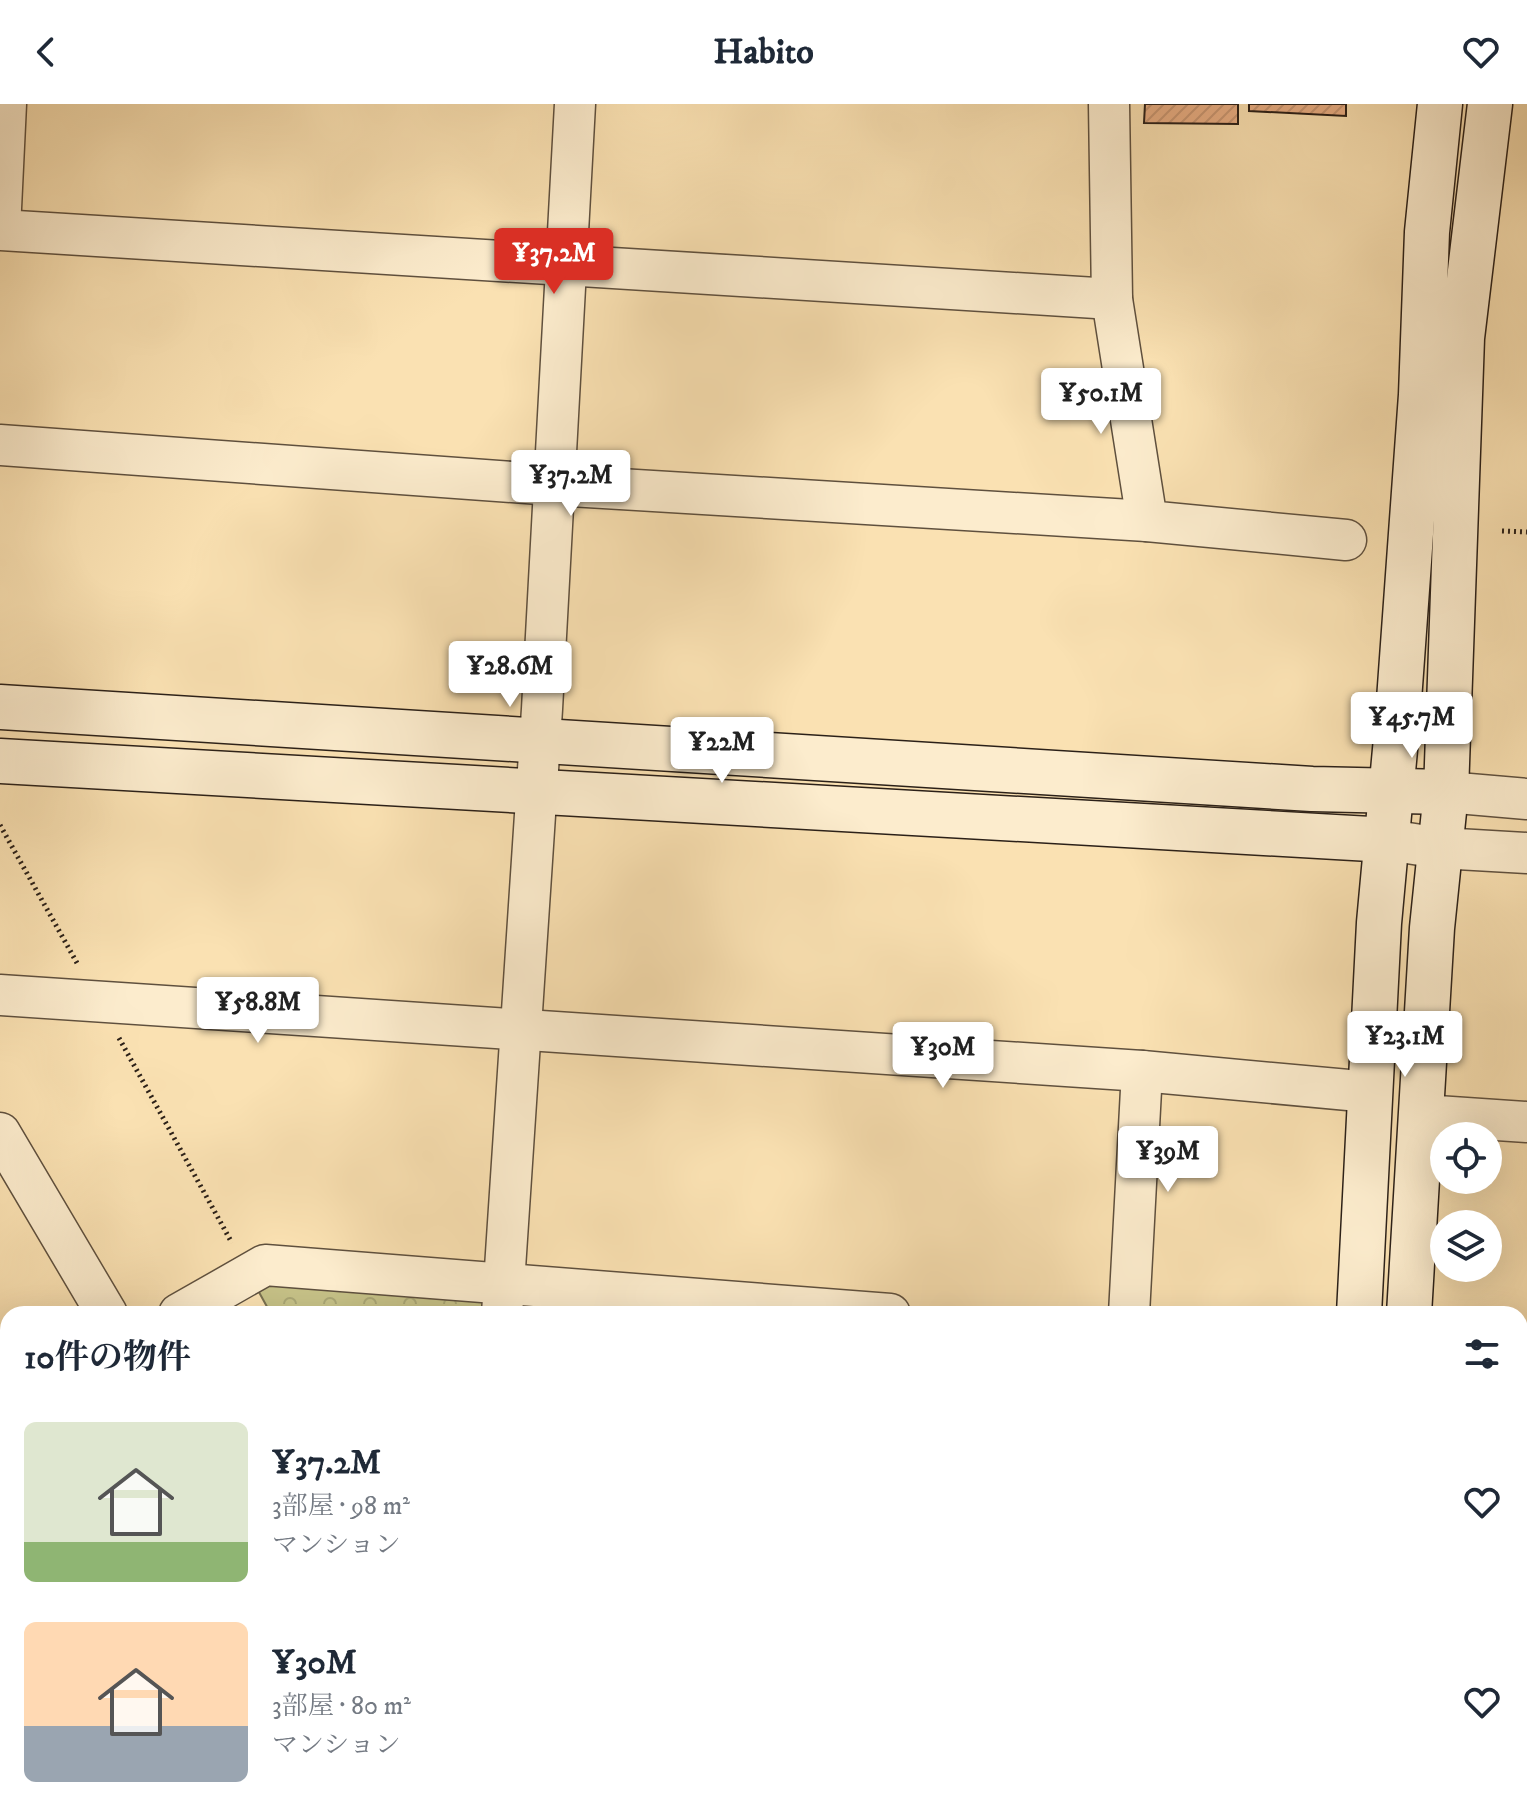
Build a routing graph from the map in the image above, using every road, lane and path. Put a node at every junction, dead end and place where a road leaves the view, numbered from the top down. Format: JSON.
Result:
{"nodes":[{"id":1,"x":6,"y":104,"type":"edge"},
{"id":2,"x":575,"y":104,"type":"edge"},
{"id":3,"x":1109,"y":104,"type":"edge"},
{"id":4,"x":1440,"y":104,"type":"edge"},
{"id":5,"x":1490,"y":104,"type":"edge"},
{"id":6,"x":0,"y":229,"type":"edge"},
{"id":7,"x":566,"y":265,"type":"junction"},
{"id":8,"x":1112,"y":299,"type":"junction"},
{"id":9,"x":0,"y":445,"type":"edge"},
{"id":10,"x":554,"y":485,"type":"junction"},
{"id":11,"x":1147,"y":521,"type":"junction"},
{"id":12,"x":1502,"y":531,"type":"dead end"},
{"id":13,"x":1527,"y":532,"type":"edge"},
{"id":14,"x":1346,"y":540,"type":"dead end"},
{"id":15,"x":0,"y":707,"type":"edge"},
{"id":16,"x":539,"y":739,"type":"junction"},
{"id":17,"x":0,"y":761,"type":"edge"},
{"id":18,"x":536,"y":790,"type":"junction"},
{"id":19,"x":1390,"y":791,"type":"junction"},
{"id":20,"x":1446,"y":792,"type":"junction"},
{"id":21,"x":1527,"y":799,"type":"edge"},
{"id":22,"x":0,"y":825,"type":"edge"},
{"id":23,"x":1388,"y":840,"type":"junction"},
{"id":24,"x":1440,"y":848,"type":"junction"},
{"id":25,"x":1527,"y":853,"type":"edge"},
{"id":26,"x":0,"y":995,"type":"edge"},
{"id":27,"x":99,"y":1002,"type":"junction"},
{"id":28,"x":520,"y":1031,"type":"junction"},
{"id":29,"x":1142,"y":1071,"type":"junction"},
{"id":30,"x":1370,"y":1092,"type":"junction"},
{"id":31,"x":1422,"y":1115,"type":"junction"},
{"id":32,"x":1527,"y":1122,"type":"edge"},
{"id":33,"x":0,"y":1133,"type":"edge"},
{"id":34,"x":249,"y":1274,"type":"junction"},
{"id":35,"x":503,"y":1298,"type":"edge"},
{"id":36,"x":102,"y":1306,"type":"edge"},
{"id":37,"x":193,"y":1306,"type":"edge"},
{"id":38,"x":696,"y":1306,"type":"edge"},
{"id":39,"x":1129,"y":1306,"type":"edge"},
{"id":40,"x":1359,"y":1306,"type":"edge"},
{"id":41,"x":1410,"y":1306,"type":"edge"}],
"edges":[{"from":1,"to":6,"type":"street"},
{"from":2,"to":7,"type":"street"},
{"from":3,"to":8,"type":"street"},
{"from":4,"to":19,"type":"street"},
{"from":5,"to":20,"type":"street"},
{"from":6,"to":7,"type":"street"},
{"from":7,"to":8,"type":"street"},
{"from":7,"to":10,"type":"street"},
{"from":8,"to":11,"type":"street"},
{"from":9,"to":10,"type":"street"},
{"from":10,"to":11,"type":"street"},
{"from":10,"to":16,"type":"street"},
{"from":11,"to":14,"type":"street"},
{"from":12,"to":13,"type":"path"},
{"from":15,"to":16,"type":"street"},
{"from":16,"to":18,"type":"street"},
{"from":16,"to":19,"type":"street"},
{"from":17,"to":18,"type":"street"},
{"from":18,"to":23,"type":"street"},
{"from":18,"to":28,"type":"street"},
{"from":19,"to":20,"type":"street"},
{"from":19,"to":23,"type":"street"},
{"from":20,"to":21,"type":"street"},
{"from":20,"to":24,"type":"street"},
{"from":22,"to":27,"type":"path"},
{"from":23,"to":24,"type":"street"},
{"from":23,"to":30,"type":"street"},
{"from":24,"to":25,"type":"street"},
{"from":24,"to":31,"type":"street"},
{"from":26,"to":27,"type":"street"},
{"from":27,"to":28,"type":"street"},
{"from":27,"to":34,"type":"path"},
{"from":28,"to":29,"type":"street"},
{"from":28,"to":35,"type":"street"},
{"from":29,"to":30,"type":"street"},
{"from":29,"to":39,"type":"street"},
{"from":30,"to":40,"type":"street"},
{"from":31,"to":32,"type":"street"},
{"from":31,"to":41,"type":"street"},
{"from":33,"to":36,"type":"street"},
{"from":34,"to":35,"type":"street"},
{"from":34,"to":37,"type":"street"},
{"from":35,"to":38,"type":"street"}]}
